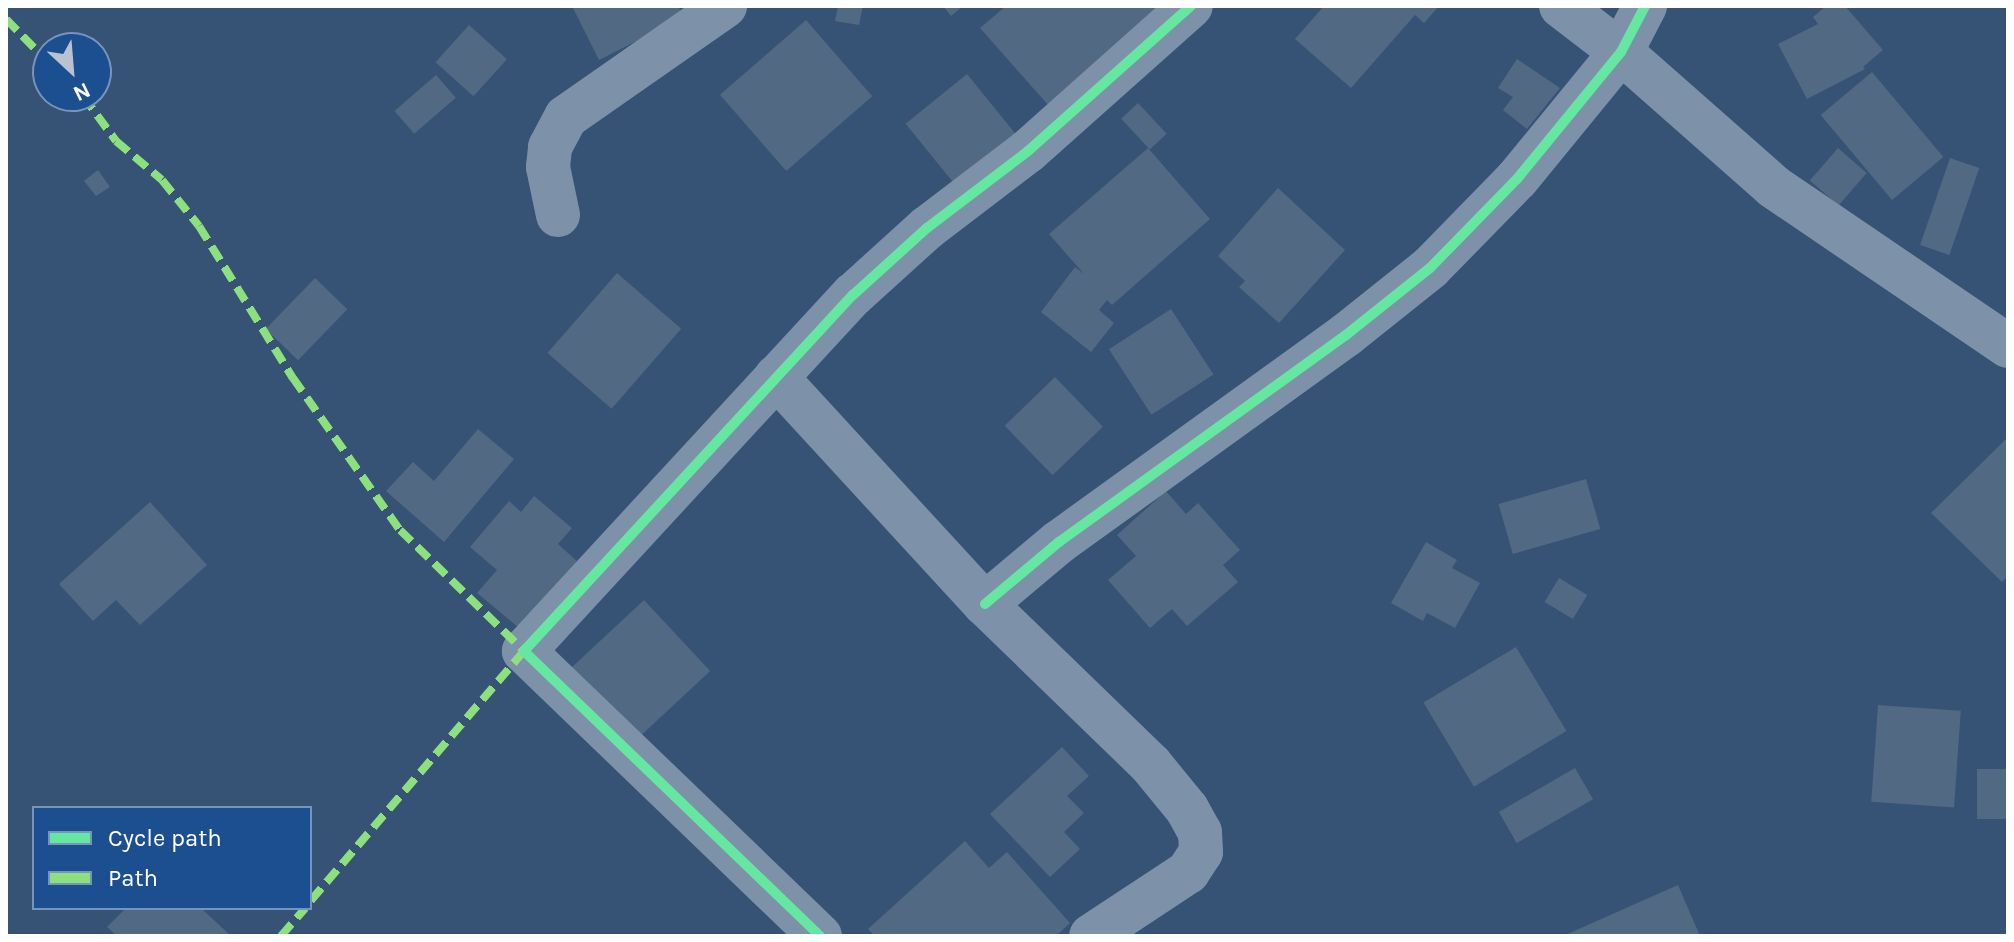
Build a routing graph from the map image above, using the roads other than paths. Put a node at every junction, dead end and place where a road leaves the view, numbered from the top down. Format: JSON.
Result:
{"nodes":[{"id":1,"x":725,"y":6,"type":"edge"},
{"id":2,"x":1191,"y":6,"type":"edge"},
{"id":3,"x":1561,"y":6,"type":"edge"},
{"id":4,"x":1645,"y":6,"type":"edge"},
{"id":5,"x":1621,"y":52,"type":"junction"},
{"id":6,"x":558,"y":215,"type":"dead end"},
{"id":7,"x":2008,"y":346,"type":"edge"},
{"id":8,"x":776,"y":377,"type":"junction"},
{"id":9,"x":985,"y":604,"type":"junction"},
{"id":10,"x":812,"y":934,"type":"edge"},
{"id":11,"x":1091,"y":936,"type":"edge"}],
"edges":[{"from":1,"to":6,"type":"street"},
{"from":2,"to":8,"type":"street"},
{"from":3,"to":5,"type":"street"},
{"from":4,"to":5,"type":"street"},
{"from":5,"to":7,"type":"street"},
{"from":5,"to":9,"type":"street"},
{"from":8,"to":9,"type":"street"},
{"from":8,"to":10,"type":"street"},
{"from":9,"to":11,"type":"street"}]}
